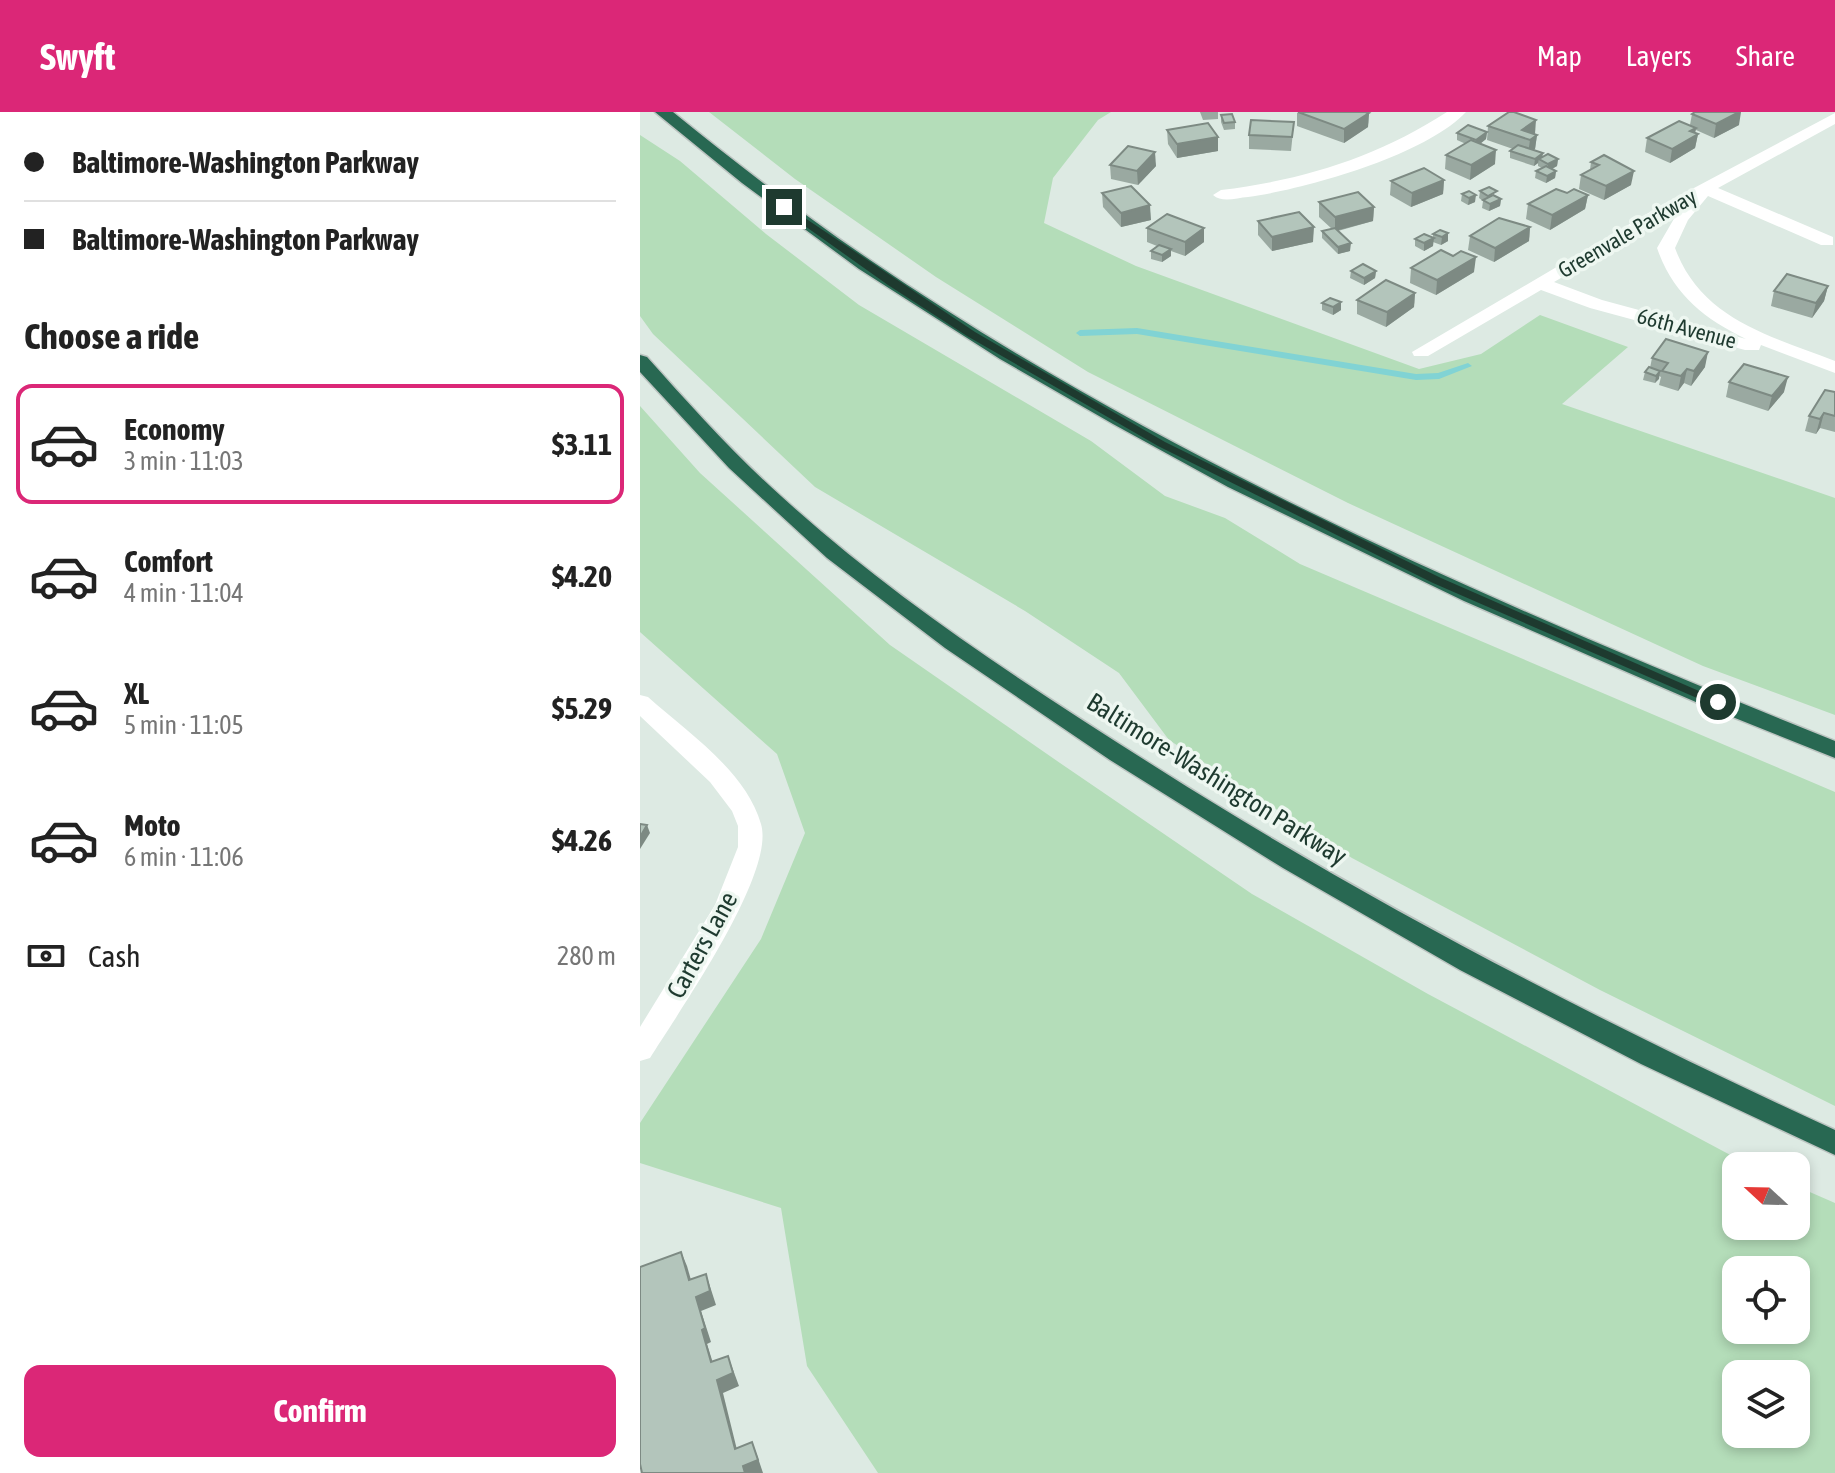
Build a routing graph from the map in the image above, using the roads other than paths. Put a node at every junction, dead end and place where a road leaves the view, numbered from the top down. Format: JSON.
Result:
{"nodes":[{"id":1,"x":663,"y":112,"type":"edge"},
{"id":2,"x":1458,"y":112,"type":"edge"},
{"id":3,"x":1835,"y":118,"type":"edge"},
{"id":4,"x":1705,"y":189,"type":"junction"},
{"id":5,"x":1221,"y":195,"type":"dead end"},
{"id":6,"x":1827,"y":241,"type":"dead end"},
{"id":7,"x":1540,"y":283,"type":"junction"},
{"id":8,"x":1421,"y":352,"type":"dead end"},
{"id":9,"x":640,"y":361,"type":"edge"},
{"id":10,"x":1835,"y":368,"type":"edge"},
{"id":11,"x":640,"y":703,"type":"edge"},
{"id":12,"x":1835,"y":750,"type":"edge"},
{"id":13,"x":640,"y":1050,"type":"edge"},
{"id":14,"x":1835,"y":1143,"type":"edge"}],
"edges":[{"from":1,"to":12,"type":"highway"},
{"from":2,"to":5,"type":"street"},
{"from":3,"to":4,"type":"street","name":"Greenvale Parkway"},
{"from":4,"to":6,"type":"street"},
{"from":4,"to":7,"type":"street","name":"Greenvale Parkway"},
{"from":4,"to":10,"type":"street","name":"66th Avenue"},
{"from":7,"to":8,"type":"street","name":"Greenvale Parkway"},
{"from":7,"to":10,"type":"street","name":"66th Avenue"},
{"from":9,"to":14,"type":"highway","name":"Baltimore-Washington Parkway"},
{"from":11,"to":13,"type":"street","name":"Carters Lane"}]}
